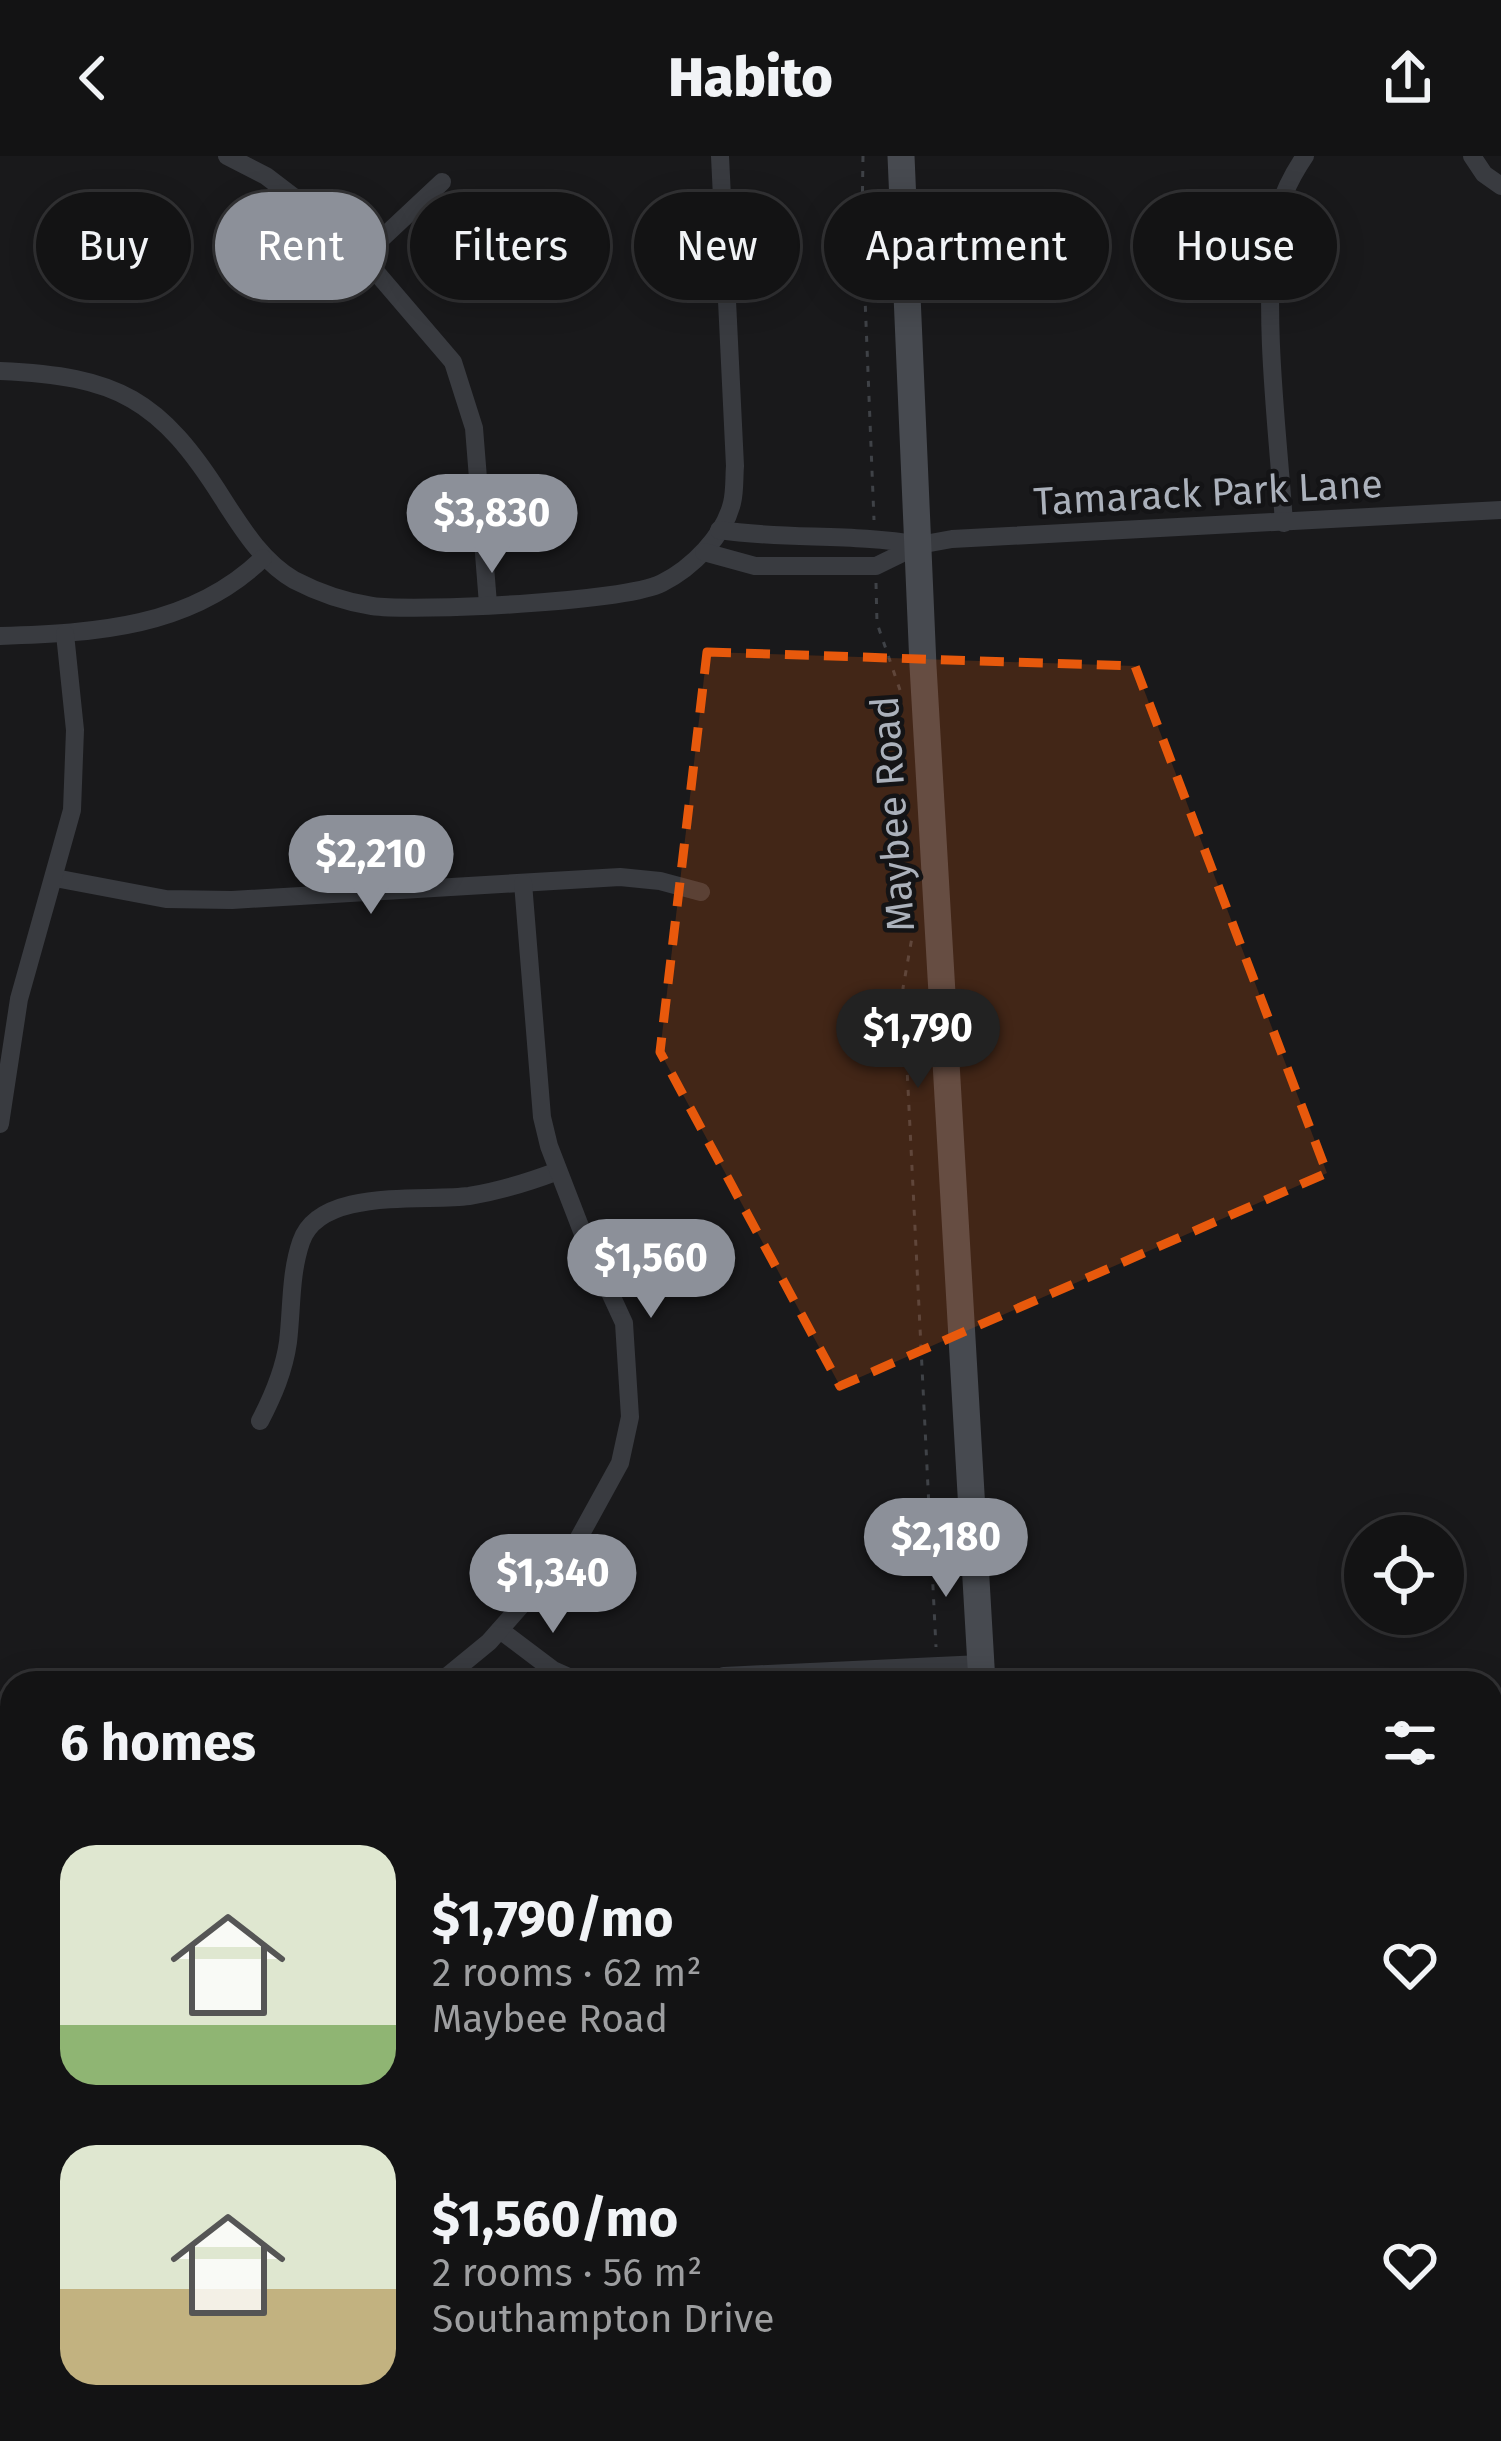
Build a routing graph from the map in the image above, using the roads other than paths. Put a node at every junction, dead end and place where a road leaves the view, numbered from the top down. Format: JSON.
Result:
{"nodes":[{"id":1,"x":227,"y":156,"type":"edge"},
{"id":2,"x":720,"y":156,"type":"edge"},
{"id":3,"x":901,"y":156,"type":"edge"},
{"id":4,"x":1305,"y":156,"type":"edge"},
{"id":5,"x":1472,"y":156,"type":"edge"},
{"id":6,"x":442,"y":182,"type":"dead end"},
{"id":7,"x":1501,"y":186,"type":"edge"},
{"id":8,"x":287,"y":192,"type":"edge"},
{"id":9,"x":386,"y":234,"type":"edge"},
{"id":10,"x":386,"y":284,"type":"edge"},
{"id":11,"x":0,"y":371,"type":"edge"},
{"id":12,"x":1501,"y":510,"type":"edge"},
{"id":13,"x":1284,"y":523,"type":"junction"},
{"id":14,"x":719,"y":530,"type":"junction"},
{"id":15,"x":787,"y":538,"type":"junction"},
{"id":16,"x":919,"y":545,"type":"junction"},
{"id":17,"x":704,"y":552,"type":"junction"},
{"id":18,"x":263,"y":558,"type":"junction"},
{"id":19,"x":786,"y":567,"type":"junction"},
{"id":20,"x":488,"y":604,"type":"junction"},
{"id":21,"x":65,"y":634,"type":"junction"},
{"id":22,"x":0,"y":636,"type":"edge"},
{"id":23,"x":55,"y":878,"type":"junction"},
{"id":24,"x":524,"y":883,"type":"junction"},
{"id":25,"x":701,"y":892,"type":"dead end"},
{"id":26,"x":0,"y":1124,"type":"edge"},
{"id":27,"x":558,"y":1171,"type":"junction"},
{"id":28,"x":260,"y":1421,"type":"dead end"},
{"id":29,"x":500,"y":1630,"type":"junction"},
{"id":30,"x":454,"y":1671,"type":"edge"},
{"id":31,"x":555,"y":1671,"type":"edge"},
{"id":32,"x":882,"y":1671,"type":"edge"},
{"id":33,"x":968,"y":1671,"type":"edge"},
{"id":34,"x":981,"y":1671,"type":"edge"}],
"edges":[{"from":1,"to":8,"type":"street"},
{"from":2,"to":14,"type":"street"},
{"from":3,"to":16,"type":"main road","name":"Maybee Road"},
{"from":4,"to":13,"type":"street"},
{"from":5,"to":7,"type":"street"},
{"from":6,"to":9,"type":"street"},
{"from":10,"to":20,"type":"street"},
{"from":11,"to":18,"type":"street"},
{"from":12,"to":13,"type":"street","name":"Tamarack Park Lane"},
{"from":13,"to":16,"type":"street","name":"Tamarack Park Lane"},
{"from":14,"to":15,"type":"street"},
{"from":14,"to":17,"type":"street"},
{"from":15,"to":16,"type":"street"},
{"from":15,"to":19,"type":"street"},
{"from":16,"to":19,"type":"street"},
{"from":16,"to":34,"type":"main road","name":"Maybee Road"},
{"from":17,"to":19,"type":"street"},
{"from":17,"to":20,"type":"street"},
{"from":18,"to":20,"type":"street"},
{"from":18,"to":21,"type":"street"},
{"from":21,"to":22,"type":"street"},
{"from":21,"to":23,"type":"street"},
{"from":23,"to":24,"type":"street"},
{"from":23,"to":26,"type":"street"},
{"from":24,"to":25,"type":"street"},
{"from":24,"to":27,"type":"street"},
{"from":27,"to":28,"type":"street"},
{"from":27,"to":29,"type":"street"},
{"from":29,"to":30,"type":"street"},
{"from":29,"to":31,"type":"street"},
{"from":32,"to":33,"type":"street"}]}
